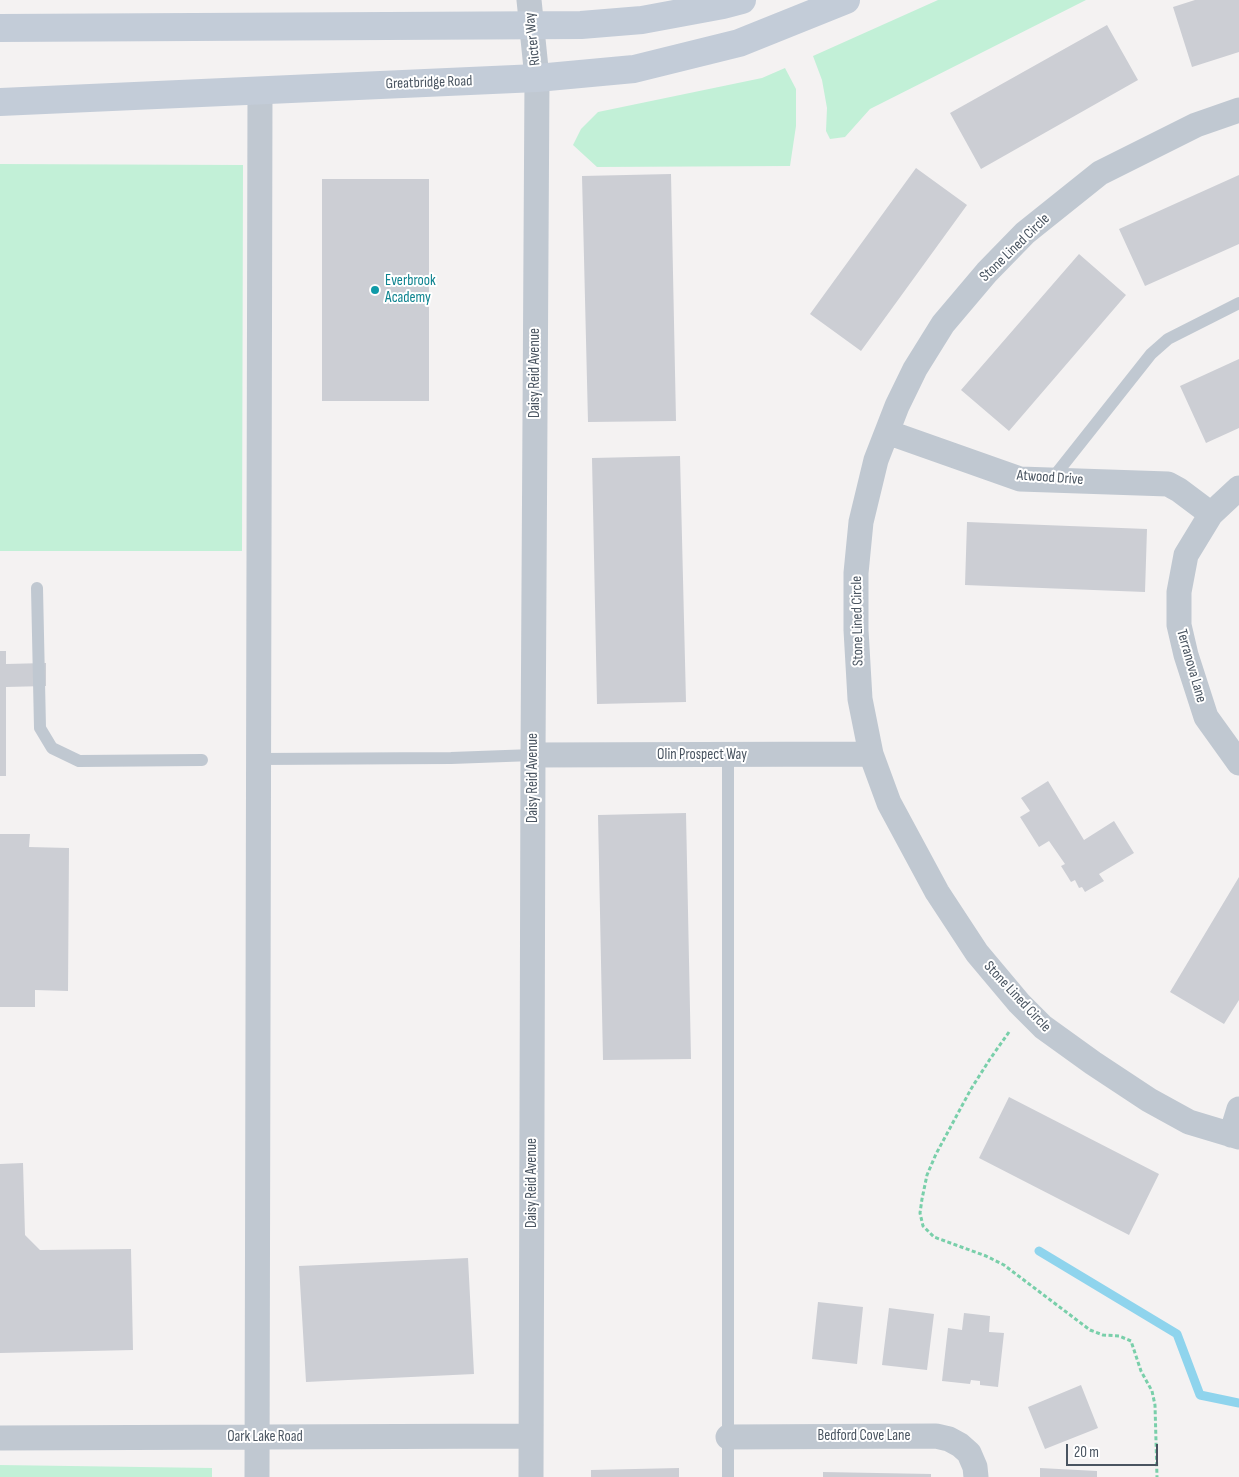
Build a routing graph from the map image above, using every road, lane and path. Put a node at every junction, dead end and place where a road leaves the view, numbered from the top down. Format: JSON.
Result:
{"nodes":[{"id":1,"x":742,"y":0,"type":"edge"},
{"id":2,"x":846,"y":0,"type":"edge"},
{"id":3,"x":531,"y":13,"type":"edge"},
{"id":4,"x":0,"y":28,"type":"edge"},
{"id":5,"x":537,"y":78,"type":"junction"},
{"id":6,"x":260,"y":90,"type":"junction"},
{"id":7,"x":0,"y":102,"type":"edge"},
{"id":8,"x":1239,"y":110,"type":"edge"},
{"id":9,"x":1239,"y":303,"type":"edge"},
{"id":10,"x":887,"y":432,"type":"junction"},
{"id":11,"x":1052,"y":479,"type":"junction"},
{"id":12,"x":1239,"y":488,"type":"edge"},
{"id":13,"x":1211,"y":514,"type":"junction"},
{"id":14,"x":38,"y":588,"type":"dead end"},
{"id":15,"x":871,"y":754,"type":"junction"},
{"id":16,"x":533,"y":755,"type":"junction"},
{"id":17,"x":728,"y":755,"type":"junction"},
{"id":18,"x":258,"y":759,"type":"junction"},
{"id":19,"x":202,"y":760,"type":"dead end"},
{"id":20,"x":1239,"y":763,"type":"edge"},
{"id":21,"x":1026,"y":1010,"type":"junction"},
{"id":22,"x":1239,"y":1109,"type":"edge"},
{"id":23,"x":1235,"y":1136,"type":"edge"},
{"id":24,"x":531,"y":1436,"type":"junction"},
{"id":25,"x":257,"y":1437,"type":"junction"},
{"id":26,"x":728,"y":1437,"type":"junction"},
{"id":27,"x":0,"y":1438,"type":"edge"},
{"id":28,"x":257,"y":1477,"type":"edge"},
{"id":29,"x":531,"y":1477,"type":"edge"},
{"id":30,"x":728,"y":1477,"type":"edge"},
{"id":31,"x":976,"y":1477,"type":"edge"},
{"id":32,"x":1157,"y":1477,"type":"edge"}],
"edges":[{"from":1,"to":3,"type":"street"},
{"from":2,"to":5,"type":"street","name":"Greatbridge Road"},
{"from":3,"to":4,"type":"street"},
{"from":3,"to":5,"type":"street","name":"Ricter Way"},
{"from":5,"to":6,"type":"street","name":"Greatbridge Road"},
{"from":5,"to":16,"type":"street","name":"Daisy Reid Avenue"},
{"from":6,"to":7,"type":"street","name":"Greatbridge Road"},
{"from":6,"to":18,"type":"street"},
{"from":8,"to":10,"type":"street","name":"Stone Lined Circle"},
{"from":9,"to":11,"type":"lane"},
{"from":10,"to":11,"type":"street","name":"Atwood Drive"},
{"from":10,"to":15,"type":"street","name":"Stone Lined Circle"},
{"from":11,"to":13,"type":"street","name":"Atwood Drive"},
{"from":12,"to":13,"type":"street","name":"Terranova Lane"},
{"from":13,"to":20,"type":"street","name":"Terranova Lane"},
{"from":14,"to":19,"type":"lane"},
{"from":15,"to":17,"type":"street","name":"Olin Prospect Way"},
{"from":15,"to":21,"type":"street","name":"Stone Lined Circle"},
{"from":16,"to":17,"type":"street","name":"Olin Prospect Way"},
{"from":16,"to":18,"type":"lane"},
{"from":16,"to":24,"type":"street","name":"Daisy Reid Avenue"},
{"from":17,"to":26,"type":"lane"},
{"from":18,"to":25,"type":"street"},
{"from":21,"to":23,"type":"street","name":"Stone Lined Circle"},
{"from":21,"to":32,"type":"path"},
{"from":22,"to":23,"type":"street"},
{"from":24,"to":25,"type":"street","name":"Oark Lake Road"},
{"from":24,"to":29,"type":"street","name":"Daisy Reid Avenue"},
{"from":25,"to":27,"type":"street","name":"Oark Lake Road"},
{"from":25,"to":28,"type":"street"},
{"from":26,"to":30,"type":"lane"},
{"from":26,"to":31,"type":"street","name":"Bedford Cove Lane"}]}
